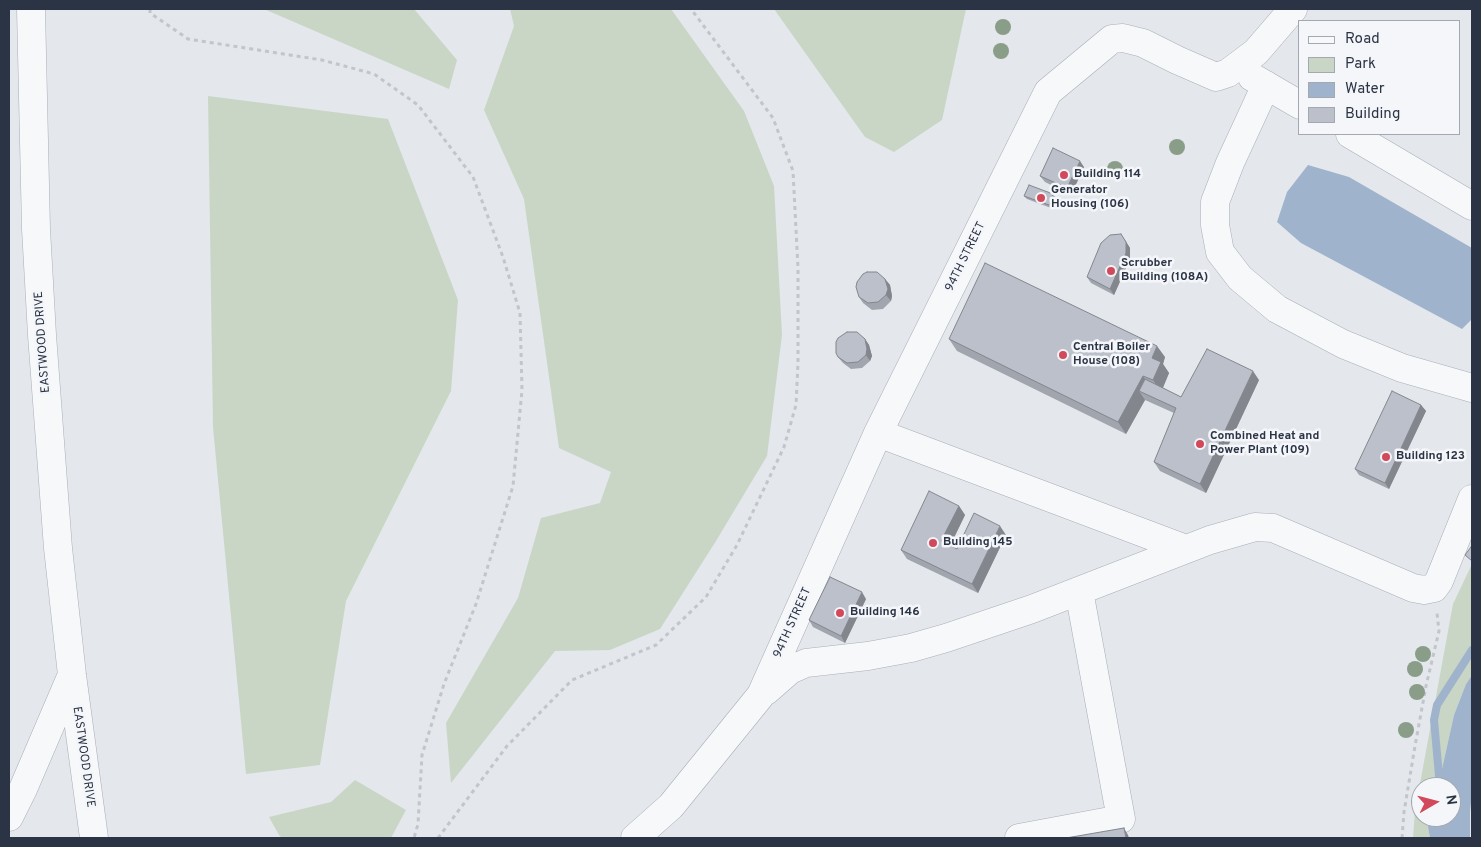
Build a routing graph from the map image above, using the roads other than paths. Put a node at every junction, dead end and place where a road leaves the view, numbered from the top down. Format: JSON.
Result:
{"nodes":[{"id":1,"x":31,"y":9,"type":"edge"},
{"id":2,"x":1293,"y":9,"type":"edge"},
{"id":3,"x":1235,"y":67,"type":"junction"},
{"id":4,"x":1266,"y":85,"type":"junction"},
{"id":5,"x":1298,"y":104,"type":"edge"},
{"id":6,"x":1352,"y":135,"type":"edge"},
{"id":7,"x":1472,"y":206,"type":"edge"},
{"id":8,"x":1472,"y":388,"type":"edge"},
{"id":9,"x":878,"y":433,"type":"junction"},
{"id":10,"x":1472,"y":498,"type":"edge"},
{"id":11,"x":1186,"y":550,"type":"junction"},
{"id":12,"x":1079,"y":591,"type":"junction"},
{"id":13,"x":72,"y":675,"type":"junction"},
{"id":14,"x":760,"y":695,"type":"junction"},
{"id":15,"x":9,"y":818,"type":"edge"},
{"id":16,"x":94,"y":838,"type":"edge"},
{"id":17,"x":635,"y":838,"type":"edge"},
{"id":18,"x":1019,"y":838,"type":"edge"}],
"edges":[{"from":1,"to":13,"type":"street","name":"EASTWOOD DRIVE"},
{"from":2,"to":3,"type":"street","name":"94TH STREET"},
{"from":3,"to":4,"type":"street"},
{"from":3,"to":9,"type":"street","name":"94TH STREET"},
{"from":4,"to":5,"type":"street"},
{"from":4,"to":8,"type":"street"},
{"from":6,"to":7,"type":"street"},
{"from":9,"to":11,"type":"street"},
{"from":9,"to":14,"type":"street","name":"94TH STREET"},
{"from":10,"to":11,"type":"street","name":"94TH STREET"},
{"from":11,"to":12,"type":"street","name":"94TH STREET"},
{"from":12,"to":14,"type":"street","name":"94TH STREET"},
{"from":12,"to":18,"type":"street"},
{"from":13,"to":15,"type":"street","name":"EASTWOOD DRIVE"},
{"from":13,"to":16,"type":"street","name":"EASTWOOD DRIVE"},
{"from":14,"to":17,"type":"street","name":"94TH STREET"}]}
